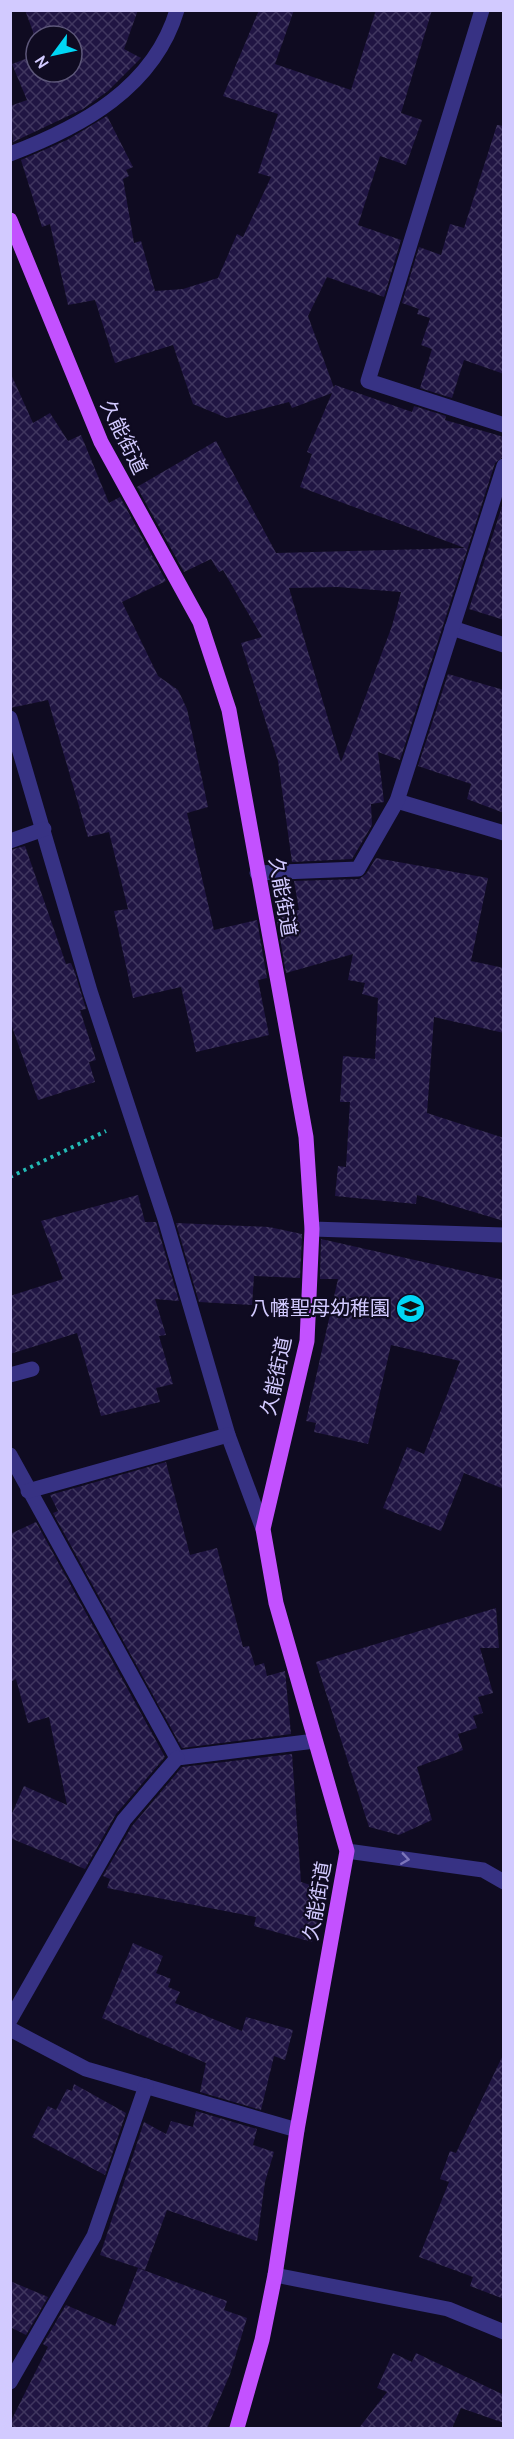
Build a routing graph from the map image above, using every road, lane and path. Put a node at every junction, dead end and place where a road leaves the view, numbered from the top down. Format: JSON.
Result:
{"nodes":[{"id":1,"x":177,"y":10,"type":"edge"},
{"id":2,"x":482,"y":10,"type":"edge"},
{"id":3,"x":10,"y":154,"type":"edge"},
{"id":4,"x":10,"y":220,"type":"edge"},
{"id":5,"x":504,"y":425,"type":"edge"},
{"id":6,"x":504,"y":466,"type":"edge"},
{"id":7,"x":452,"y":628,"type":"junction"},
{"id":8,"x":504,"y":645,"type":"edge"},
{"id":9,"x":10,"y":718,"type":"edge"},
{"id":10,"x":397,"y":801,"type":"junction"},
{"id":11,"x":44,"y":829,"type":"junction"},
{"id":12,"x":504,"y":833,"type":"edge"},
{"id":13,"x":10,"y":841,"type":"edge"},
{"id":14,"x":256,"y":873,"type":"junction"},
{"id":15,"x":134,"y":1117,"type":"junction"},
{"id":16,"x":10,"y":1177,"type":"edge"},
{"id":17,"x":312,"y":1229,"type":"junction"},
{"id":18,"x":504,"y":1235,"type":"edge"},
{"id":19,"x":32,"y":1369,"type":"dead end"},
{"id":20,"x":10,"y":1375,"type":"edge"},
{"id":21,"x":228,"y":1435,"type":"junction"},
{"id":22,"x":10,"y":1455,"type":"edge"},
{"id":23,"x":28,"y":1491,"type":"junction"},
{"id":24,"x":263,"y":1529,"type":"junction"},
{"id":25,"x":315,"y":1741,"type":"junction"},
{"id":26,"x":177,"y":1758,"type":"junction"},
{"id":27,"x":347,"y":1851,"type":"junction"},
{"id":28,"x":504,"y":1882,"type":"edge"},
{"id":29,"x":11,"y":2020,"type":"edge"},
{"id":30,"x":146,"y":2086,"type":"junction"},
{"id":31,"x":297,"y":2130,"type":"junction"},
{"id":32,"x":275,"y":2275,"type":"junction"},
{"id":33,"x":504,"y":2332,"type":"edge"},
{"id":34,"x":10,"y":2382,"type":"edge"},
{"id":35,"x":239,"y":2428,"type":"edge"}],
"edges":[{"from":1,"to":3,"type":"street"},
{"from":2,"to":5,"type":"street"},
{"from":4,"to":14,"type":"main road","name":"久能街道"},
{"from":6,"to":7,"type":"street"},
{"from":7,"to":8,"type":"street"},
{"from":7,"to":10,"type":"street"},
{"from":9,"to":11,"type":"street"},
{"from":10,"to":12,"type":"street"},
{"from":10,"to":14,"type":"street"},
{"from":11,"to":13,"type":"street"},
{"from":11,"to":15,"type":"street"},
{"from":14,"to":17,"type":"main road","name":"久能街道"},
{"from":15,"to":16,"type":"path"},
{"from":15,"to":21,"type":"street"},
{"from":17,"to":18,"type":"street"},
{"from":17,"to":24,"type":"main road","name":"久能街道"},
{"from":19,"to":20,"type":"street"},
{"from":21,"to":23,"type":"street"},
{"from":21,"to":24,"type":"street"},
{"from":22,"to":23,"type":"street"},
{"from":23,"to":26,"type":"street"},
{"from":24,"to":25,"type":"main road","name":"久能街道"},
{"from":25,"to":26,"type":"street"},
{"from":25,"to":27,"type":"main road","name":"久能街道"},
{"from":26,"to":29,"type":"street"},
{"from":27,"to":28,"type":"street","one_way":true},
{"from":27,"to":31,"type":"main road","name":"久能街道"},
{"from":29,"to":30,"type":"street"},
{"from":30,"to":31,"type":"street"},
{"from":30,"to":34,"type":"street"},
{"from":31,"to":32,"type":"main road","name":"久能街道"},
{"from":32,"to":33,"type":"street"},
{"from":32,"to":35,"type":"main road","name":"久能街道"}]}
